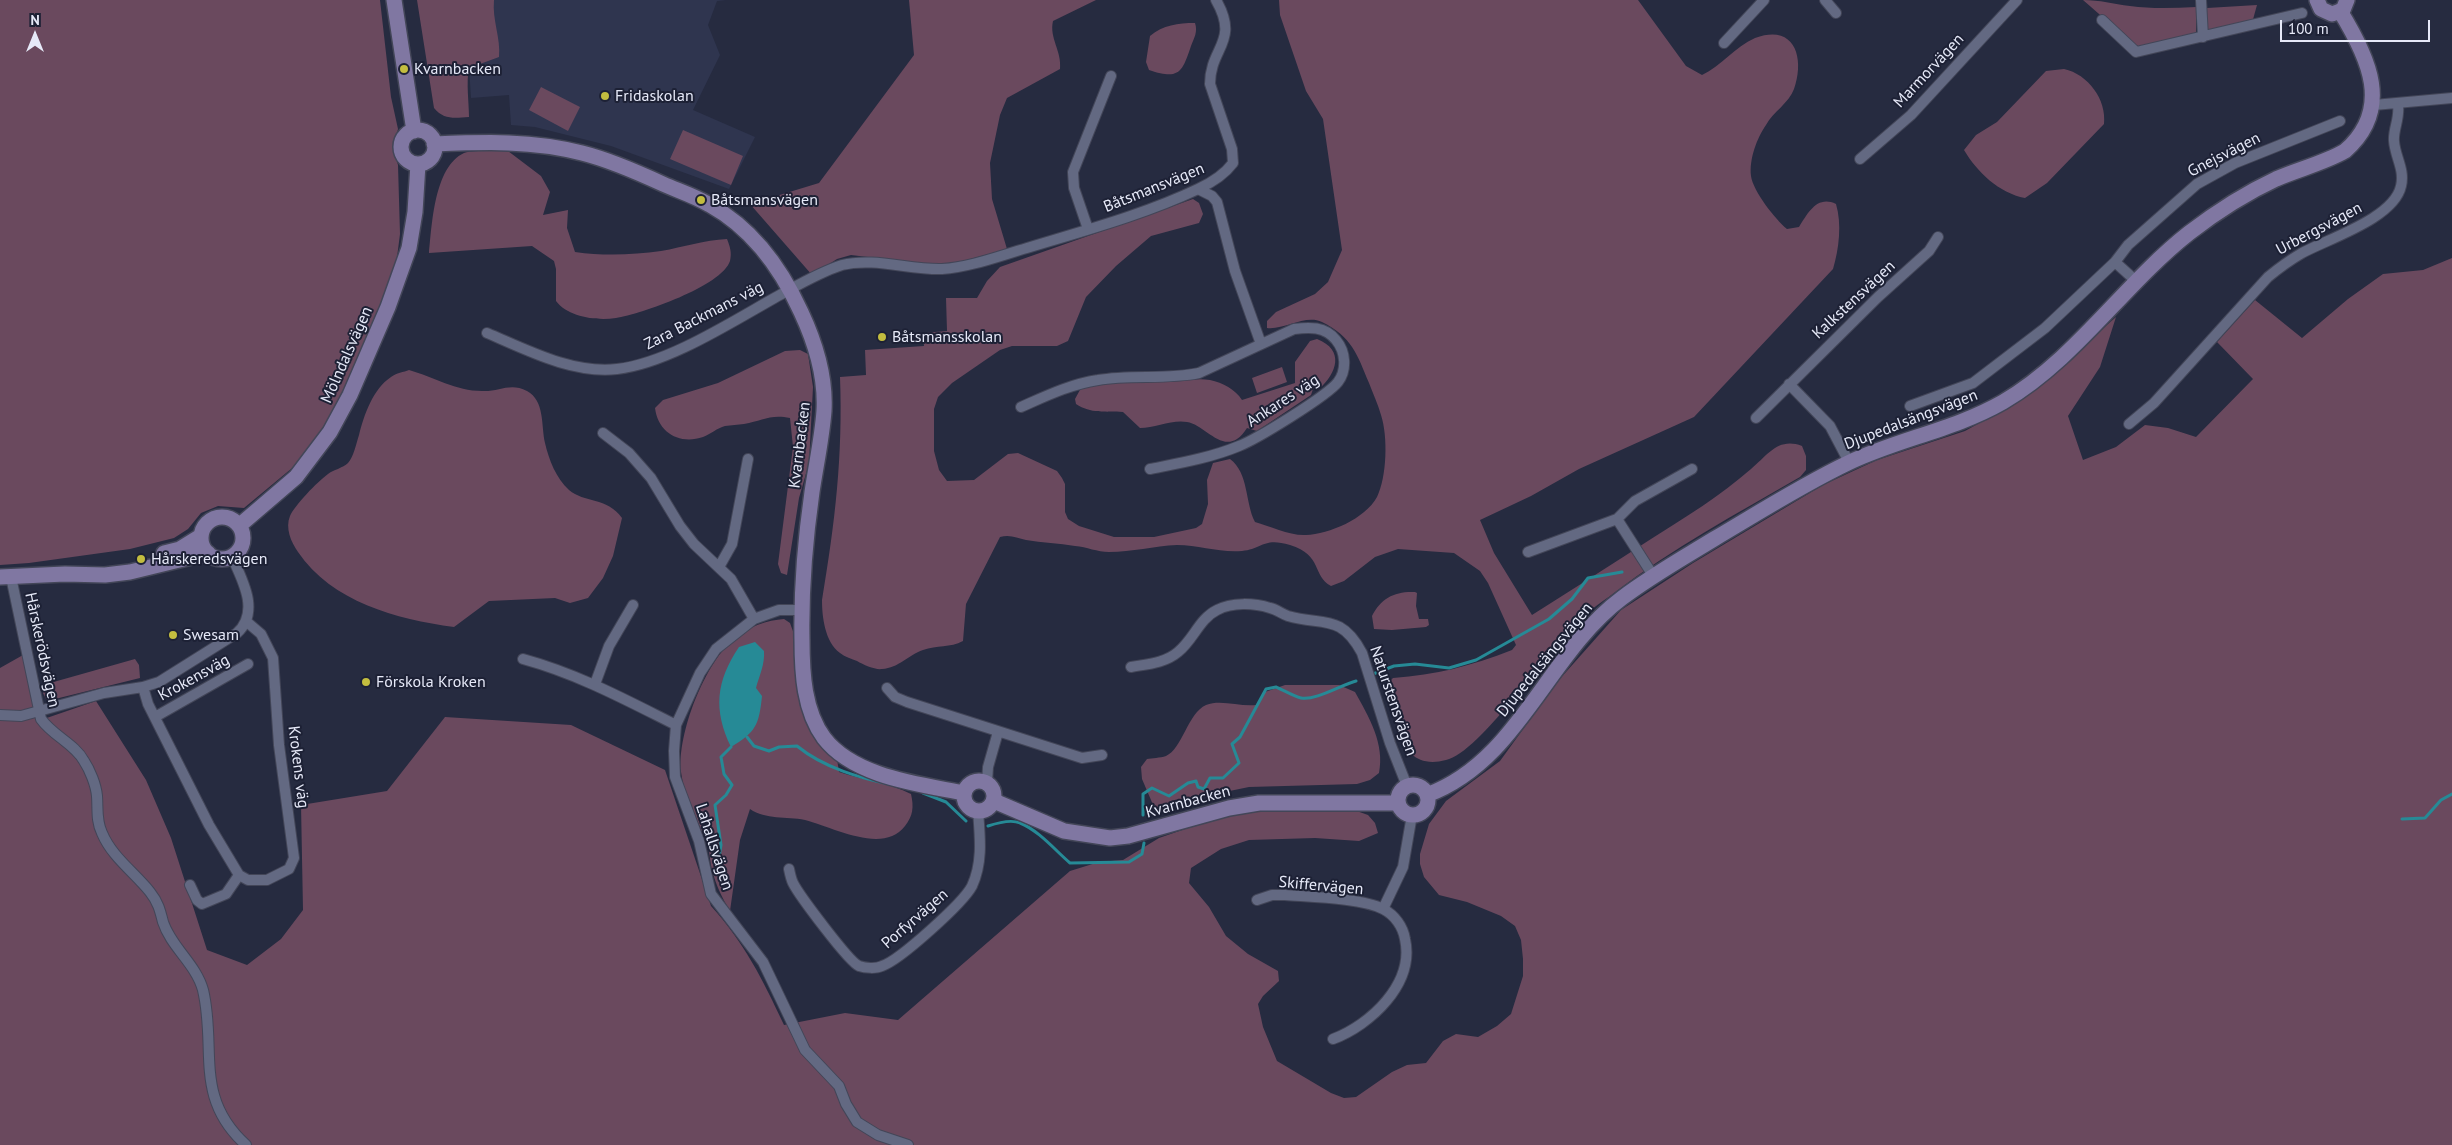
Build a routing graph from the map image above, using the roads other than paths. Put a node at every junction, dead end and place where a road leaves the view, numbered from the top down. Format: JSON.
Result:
{"nodes":[{"id":1,"x":394,"y":0,"type":"edge"},
{"id":2,"x":1216,"y":0,"type":"edge"},
{"id":3,"x":1764,"y":0,"type":"edge"},
{"id":4,"x":1825,"y":0,"type":"edge"},
{"id":5,"x":2016,"y":0,"type":"edge"},
{"id":6,"x":2201,"y":0,"type":"edge"},
{"id":7,"x":2317,"y":0,"type":"edge"},
{"id":8,"x":2344,"y":6,"type":"edge"},
{"id":9,"x":2302,"y":12,"type":"dead end"},
{"id":10,"x":1836,"y":13,"type":"dead end"},
{"id":11,"x":2102,"y":20,"type":"dead end"},
{"id":12,"x":2203,"y":37,"type":"junction"},
{"id":13,"x":1724,"y":43,"type":"dead end"},
{"id":14,"x":1111,"y":76,"type":"dead end"},
{"id":15,"x":2452,"y":98,"type":"edge"},
{"id":16,"x":2398,"y":104,"type":"junction"},
{"id":17,"x":2374,"y":105,"type":"junction"},
{"id":18,"x":2340,"y":121,"type":"dead end"},
{"id":19,"x":414,"y":131,"type":"junction"},
{"id":20,"x":434,"y":144,"type":"junction"},
{"id":21,"x":1860,"y":159,"type":"dead end"},
{"id":22,"x":418,"y":164,"type":"junction"},
{"id":23,"x":1198,"y":190,"type":"junction"},
{"id":24,"x":1088,"y":229,"type":"junction"},
{"id":25,"x":1938,"y":237,"type":"dead end"},
{"id":26,"x":2116,"y":262,"type":"junction"},
{"id":27,"x":2136,"y":281,"type":"junction"},
{"id":28,"x":791,"y":289,"type":"junction"},
{"id":29,"x":487,"y":334,"type":"dead end"},
{"id":30,"x":1261,"y":344,"type":"junction"},
{"id":31,"x":1789,"y":384,"type":"junction"},
{"id":32,"x":1910,"y":406,"type":"dead end"},
{"id":33,"x":1021,"y":407,"type":"dead end"},
{"id":34,"x":1756,"y":418,"type":"dead end"},
{"id":35,"x":2128,"y":424,"type":"dead end"},
{"id":36,"x":603,"y":433,"type":"dead end"},
{"id":37,"x":748,"y":459,"type":"dead end"},
{"id":38,"x":1849,"y":462,"type":"junction"},
{"id":39,"x":1150,"y":469,"type":"dead end"},
{"id":40,"x":1692,"y":469,"type":"dead end"},
{"id":41,"x":1617,"y":519,"type":"junction"},
{"id":42,"x":240,"y":525,"type":"junction"},
{"id":43,"x":201,"y":536,"type":"junction"},
{"id":44,"x":1528,"y":552,"type":"dead end"},
{"id":45,"x":208,"y":553,"type":"junction"},
{"id":46,"x":232,"y":557,"type":"junction"},
{"id":47,"x":719,"y":567,"type":"junction"},
{"id":48,"x":65,"y":574,"type":"junction"},
{"id":49,"x":6,"y":577,"type":"edge"},
{"id":50,"x":1654,"y":577,"type":"junction"},
{"id":51,"x":632,"y":606,"type":"dead end"},
{"id":52,"x":801,"y":610,"type":"junction"},
{"id":53,"x":754,"y":619,"type":"junction"},
{"id":54,"x":247,"y":622,"type":"junction"},
{"id":55,"x":523,"y":659,"type":"dead end"},
{"id":56,"x":248,"y":664,"type":"dead end"},
{"id":57,"x":1131,"y":667,"type":"dead end"},
{"id":58,"x":595,"y":684,"type":"junction"},
{"id":59,"x":143,"y":687,"type":"junction"},
{"id":60,"x":887,"y":688,"type":"dead end"},
{"id":61,"x":40,"y":712,"type":"junction"},
{"id":62,"x":0,"y":715,"type":"edge"},
{"id":63,"x":155,"y":717,"type":"junction"},
{"id":64,"x":676,"y":725,"type":"junction"},
{"id":65,"x":998,"y":732,"type":"junction"},
{"id":66,"x":1102,"y":755,"type":"dead end"},
{"id":67,"x":987,"y":783,"type":"junction"},
{"id":68,"x":1407,"y":786,"type":"junction"},
{"id":69,"x":964,"y":793,"type":"junction"},
{"id":70,"x":1427,"y":795,"type":"junction"},
{"id":71,"x":994,"y":801,"type":"junction"},
{"id":72,"x":1398,"y":803,"type":"junction"},
{"id":73,"x":978,"y":811,"type":"junction"},
{"id":74,"x":1412,"y":815,"type":"junction"},
{"id":75,"x":788,"y":869,"type":"dead end"},
{"id":76,"x":239,"y":875,"type":"junction"},
{"id":77,"x":190,"y":885,"type":"dead end"},
{"id":78,"x":1257,"y":900,"type":"dead end"},
{"id":79,"x":1383,"y":909,"type":"junction"},
{"id":80,"x":1332,"y":1039,"type":"dead end"},
{"id":81,"x":246,"y":1145,"type":"edge"},
{"id":82,"x":908,"y":1145,"type":"edge"}],
"edges":[{"from":1,"to":19,"type":"street"},
{"from":2,"to":23,"type":"street","name":"Båtsmansvägen"},
{"from":3,"to":13,"type":"street"},
{"from":4,"to":10,"type":"street"},
{"from":5,"to":21,"type":"street","name":"Marmorvägen"},
{"from":6,"to":12,"type":"street"},
{"from":7,"to":8,"type":"street"},
{"from":8,"to":17,"type":"street"},
{"from":9,"to":12,"type":"street"},
{"from":11,"to":12,"type":"street"},
{"from":14,"to":24,"type":"street","name":"Båtsmansvägen"},
{"from":15,"to":16,"type":"street"},
{"from":16,"to":17,"type":"street"},
{"from":16,"to":35,"type":"street","name":"Urbergsvägen"},
{"from":17,"to":27,"type":"street","name":"Djupedalsängsvägen"},
{"from":18,"to":26,"type":"street","name":"Gnejsvägen"},
{"from":19,"to":20,"type":"street"},
{"from":19,"to":22,"type":"street"},
{"from":20,"to":22,"type":"street"},
{"from":20,"to":28,"type":"street","name":"Kvarnbacken"},
{"from":22,"to":42,"type":"street","name":"Mölndalsvägen"},
{"from":23,"to":24,"type":"street","name":"Båtsmansvägen"},
{"from":23,"to":30,"type":"street"},
{"from":24,"to":28,"type":"street","name":"Båtsmansvägen"},
{"from":25,"to":31,"type":"street","name":"Kalkstensvägen"},
{"from":26,"to":27,"type":"street"},
{"from":26,"to":32,"type":"street","name":"Gnejsvägen"},
{"from":27,"to":38,"type":"street","name":"Djupedalsängsvägen"},
{"from":28,"to":29,"type":"street","name":"Zara Backmans väg"},
{"from":28,"to":52,"type":"street","name":"Kvarnbacken"},
{"from":30,"to":33,"type":"street","name":"Ankares väg"},
{"from":30,"to":39,"type":"street","name":"Ankares väg"},
{"from":31,"to":34,"type":"street","name":"Kalkstensvägen"},
{"from":31,"to":38,"type":"street"},
{"from":36,"to":47,"type":"street"},
{"from":37,"to":47,"type":"street"},
{"from":38,"to":50,"type":"street","name":"Djupedalsängsvägen"},
{"from":40,"to":41,"type":"street"},
{"from":41,"to":44,"type":"street"},
{"from":41,"to":50,"type":"street"},
{"from":42,"to":43,"type":"street"},
{"from":42,"to":46,"type":"street"},
{"from":43,"to":45,"type":"street"},
{"from":43,"to":48,"type":"street"},
{"from":45,"to":46,"type":"street"},
{"from":45,"to":48,"type":"street"},
{"from":46,"to":54,"type":"street"},
{"from":47,"to":53,"type":"street"},
{"from":48,"to":49,"type":"street"},
{"from":49,"to":61,"type":"street","name":"Hårskerödsvägen"},
{"from":50,"to":70,"type":"street","name":"Djupedalsängsvägen"},
{"from":51,"to":58,"type":"street"},
{"from":52,"to":53,"type":"street","name":"Lahallsvägen"},
{"from":52,"to":69,"type":"street","name":"Kvarnbacken"},
{"from":53,"to":64,"type":"street","name":"Lahallsvägen"},
{"from":54,"to":59,"type":"street"},
{"from":54,"to":76,"type":"street","name":"Krokens väg"},
{"from":55,"to":58,"type":"street"},
{"from":56,"to":63,"type":"street","name":"Krokensväg"},
{"from":57,"to":68,"type":"street","name":"Naturstensvägen"},
{"from":58,"to":64,"type":"street"},
{"from":59,"to":61,"type":"street"},
{"from":59,"to":63,"type":"street"},
{"from":60,"to":65,"type":"street"},
{"from":61,"to":62,"type":"street"},
{"from":61,"to":81,"type":"street","name":"Hårskerödsvägen"},
{"from":63,"to":76,"type":"street"},
{"from":64,"to":82,"type":"street","name":"Lahallsvägen"},
{"from":65,"to":66,"type":"street"},
{"from":65,"to":67,"type":"street"},
{"from":67,"to":69,"type":"street"},
{"from":67,"to":71,"type":"street"},
{"from":68,"to":70,"type":"street"},
{"from":68,"to":72,"type":"street"},
{"from":69,"to":73,"type":"street"},
{"from":70,"to":74,"type":"street"},
{"from":71,"to":72,"type":"street","name":"Kvarnbacken"},
{"from":71,"to":73,"type":"street"},
{"from":72,"to":74,"type":"street"},
{"from":73,"to":75,"type":"street","name":"Porfyrvägen"},
{"from":74,"to":79,"type":"street","name":"Skiffervägen"},
{"from":76,"to":77,"type":"street"},
{"from":78,"to":79,"type":"street","name":"Skiffervägen"},
{"from":79,"to":80,"type":"street","name":"Skiffervägen"}]}
